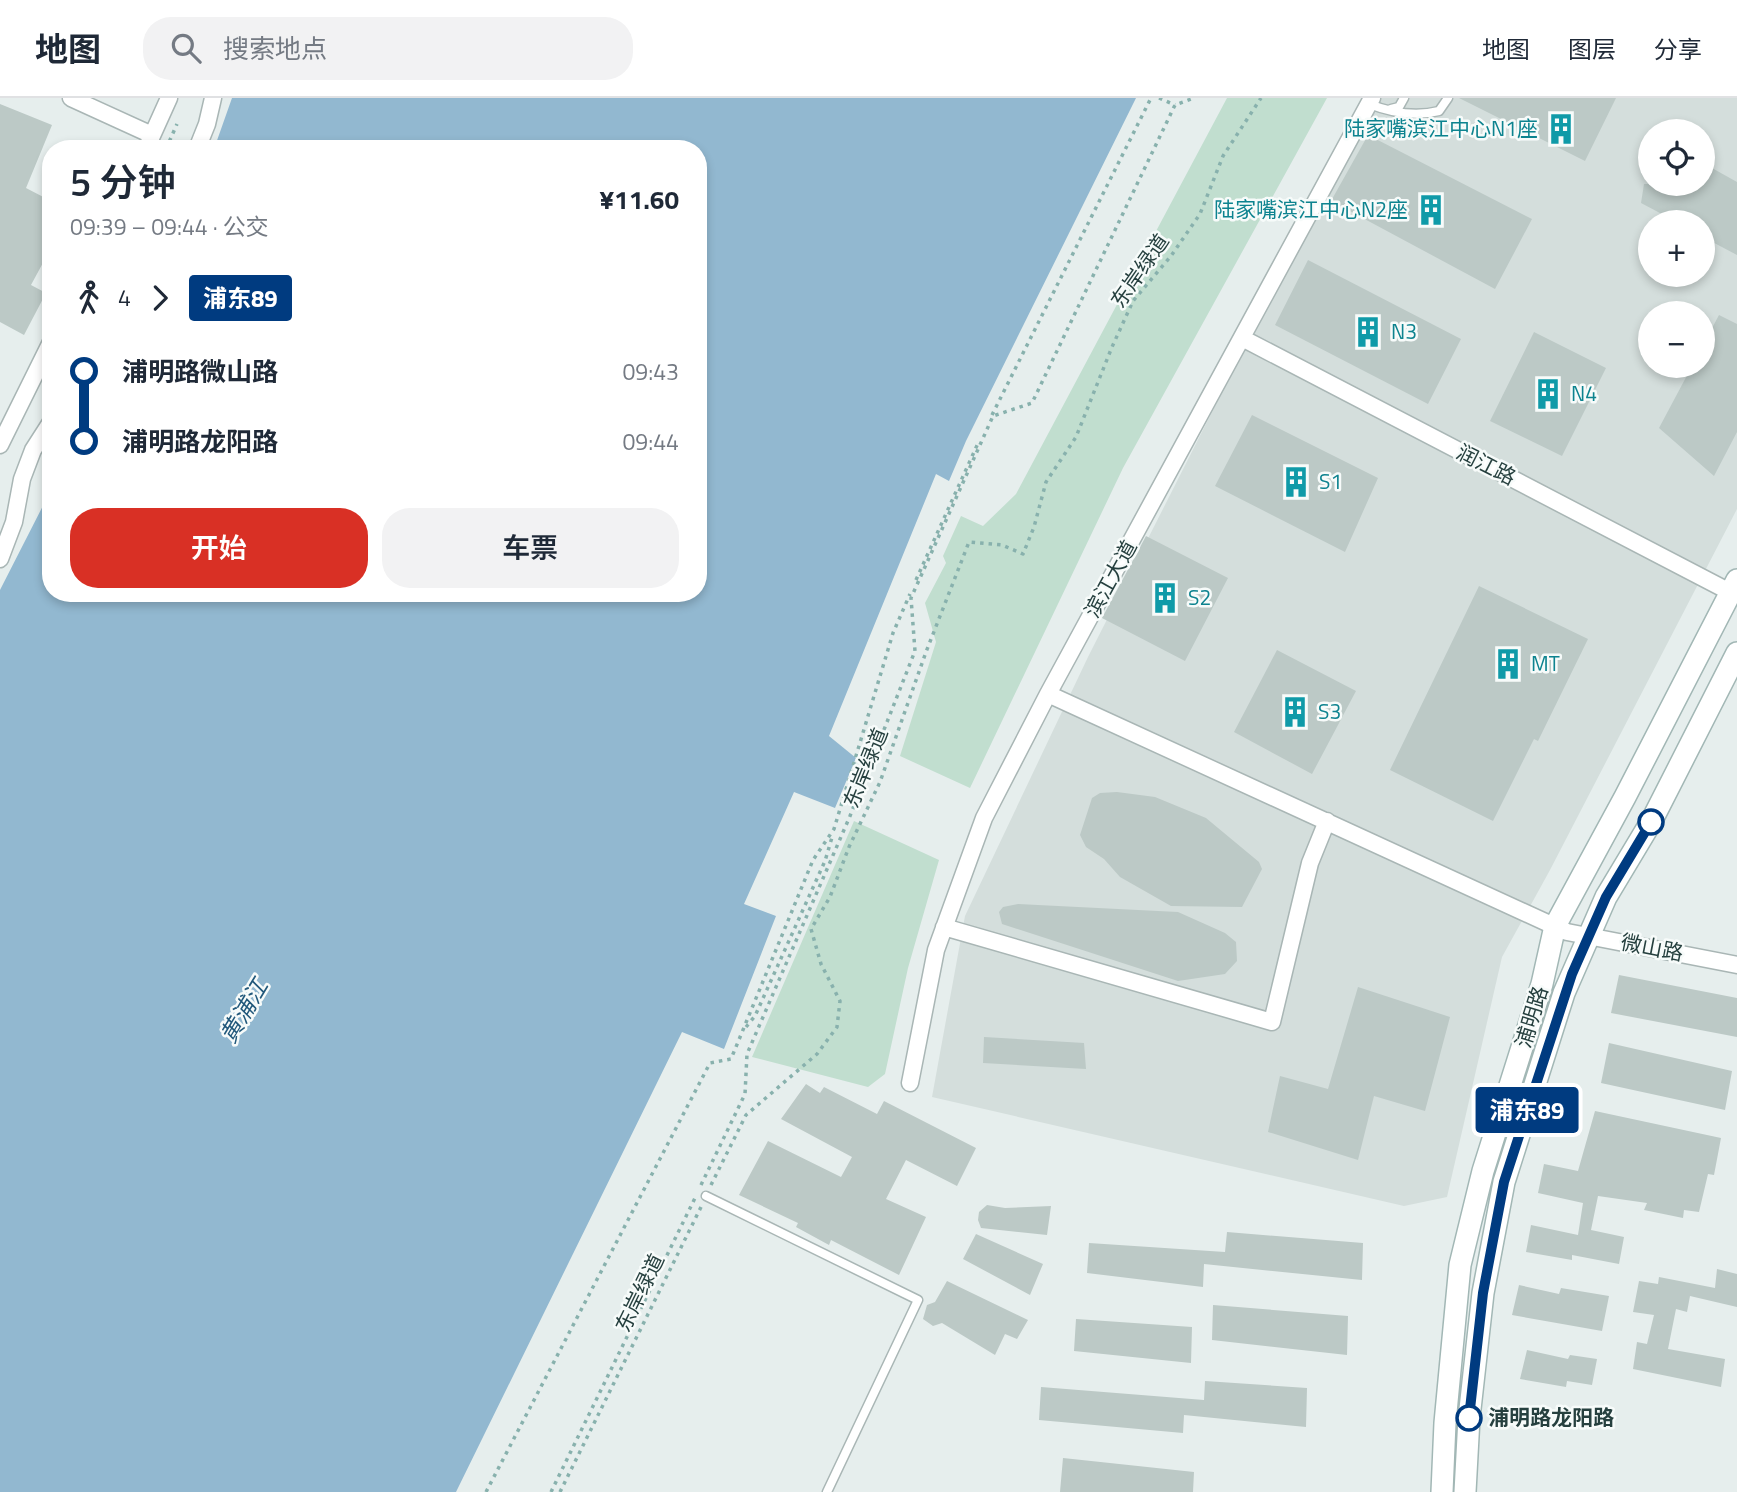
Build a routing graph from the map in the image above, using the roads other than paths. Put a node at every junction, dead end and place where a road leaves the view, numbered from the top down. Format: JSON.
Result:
{"nodes":[{"id":1,"x":71,"y":98,"type":"edge"},
{"id":2,"x":169,"y":98,"type":"edge"},
{"id":3,"x":213,"y":98,"type":"edge"},
{"id":4,"x":1404,"y":98,"type":"edge"},
{"id":5,"x":1448,"y":98,"type":"edge"},
{"id":6,"x":1370,"y":101,"type":"edge"},
{"id":7,"x":1385,"y":110,"type":"junction"},
{"id":8,"x":145,"y":140,"type":"edge"},
{"id":9,"x":150,"y":140,"type":"edge"},
{"id":10,"x":201,"y":140,"type":"edge"},
{"id":11,"x":1242,"y":338,"type":"junction"},
{"id":12,"x":42,"y":360,"type":"edge"},
{"id":13,"x":42,"y":436,"type":"edge"},
{"id":14,"x":0,"y":445,"type":"edge"},
{"id":15,"x":0,"y":559,"type":"edge"},
{"id":16,"x":1734,"y":586,"type":"edge"},
{"id":17,"x":1737,"y":653,"type":"edge"},
{"id":18,"x":1048,"y":694,"type":"junction"},
{"id":19,"x":1327,"y":821,"type":"junction"},
{"id":20,"x":944,"y":928,"type":"junction"},
{"id":21,"x":1570,"y":931,"type":"junction"},
{"id":22,"x":1737,"y":965,"type":"edge"},
{"id":23,"x":910,"y":1083,"type":"dead end"},
{"id":24,"x":706,"y":1196,"type":"road end"},
{"id":25,"x":827,"y":1492,"type":"edge"},
{"id":26,"x":1442,"y":1492,"type":"edge"},
{"id":27,"x":1465,"y":1492,"type":"edge"}],
"edges":[{"from":1,"to":8,"type":"street"},
{"from":2,"to":9,"type":"street"},
{"from":3,"to":10,"type":"street"},
{"from":4,"to":7,"type":"lane"},
{"from":5,"to":7,"type":"lane"},
{"from":6,"to":7,"type":"lane"},
{"from":6,"to":11,"type":"street","name":"滨江大道"},
{"from":11,"to":16,"type":"street","name":"润江路"},
{"from":11,"to":18,"type":"street","name":"滨江大道"},
{"from":12,"to":14,"type":"street"},
{"from":13,"to":15,"type":"street"},
{"from":16,"to":21,"type":"main road","name":"浦明路"},
{"from":17,"to":21,"type":"main road","name":"浦明路"},
{"from":18,"to":19,"type":"street","name":"微山路"},
{"from":18,"to":20,"type":"street","name":"滨江大道"},
{"from":19,"to":20,"type":"street"},
{"from":19,"to":21,"type":"street","name":"微山路"},
{"from":20,"to":23,"type":"street","name":"滨江大道"},
{"from":21,"to":22,"type":"street","name":"微山路"},
{"from":21,"to":26,"type":"main road","name":"浦明路"},
{"from":21,"to":27,"type":"main road","name":"浦明路"},
{"from":24,"to":25,"type":"lane"}]}
